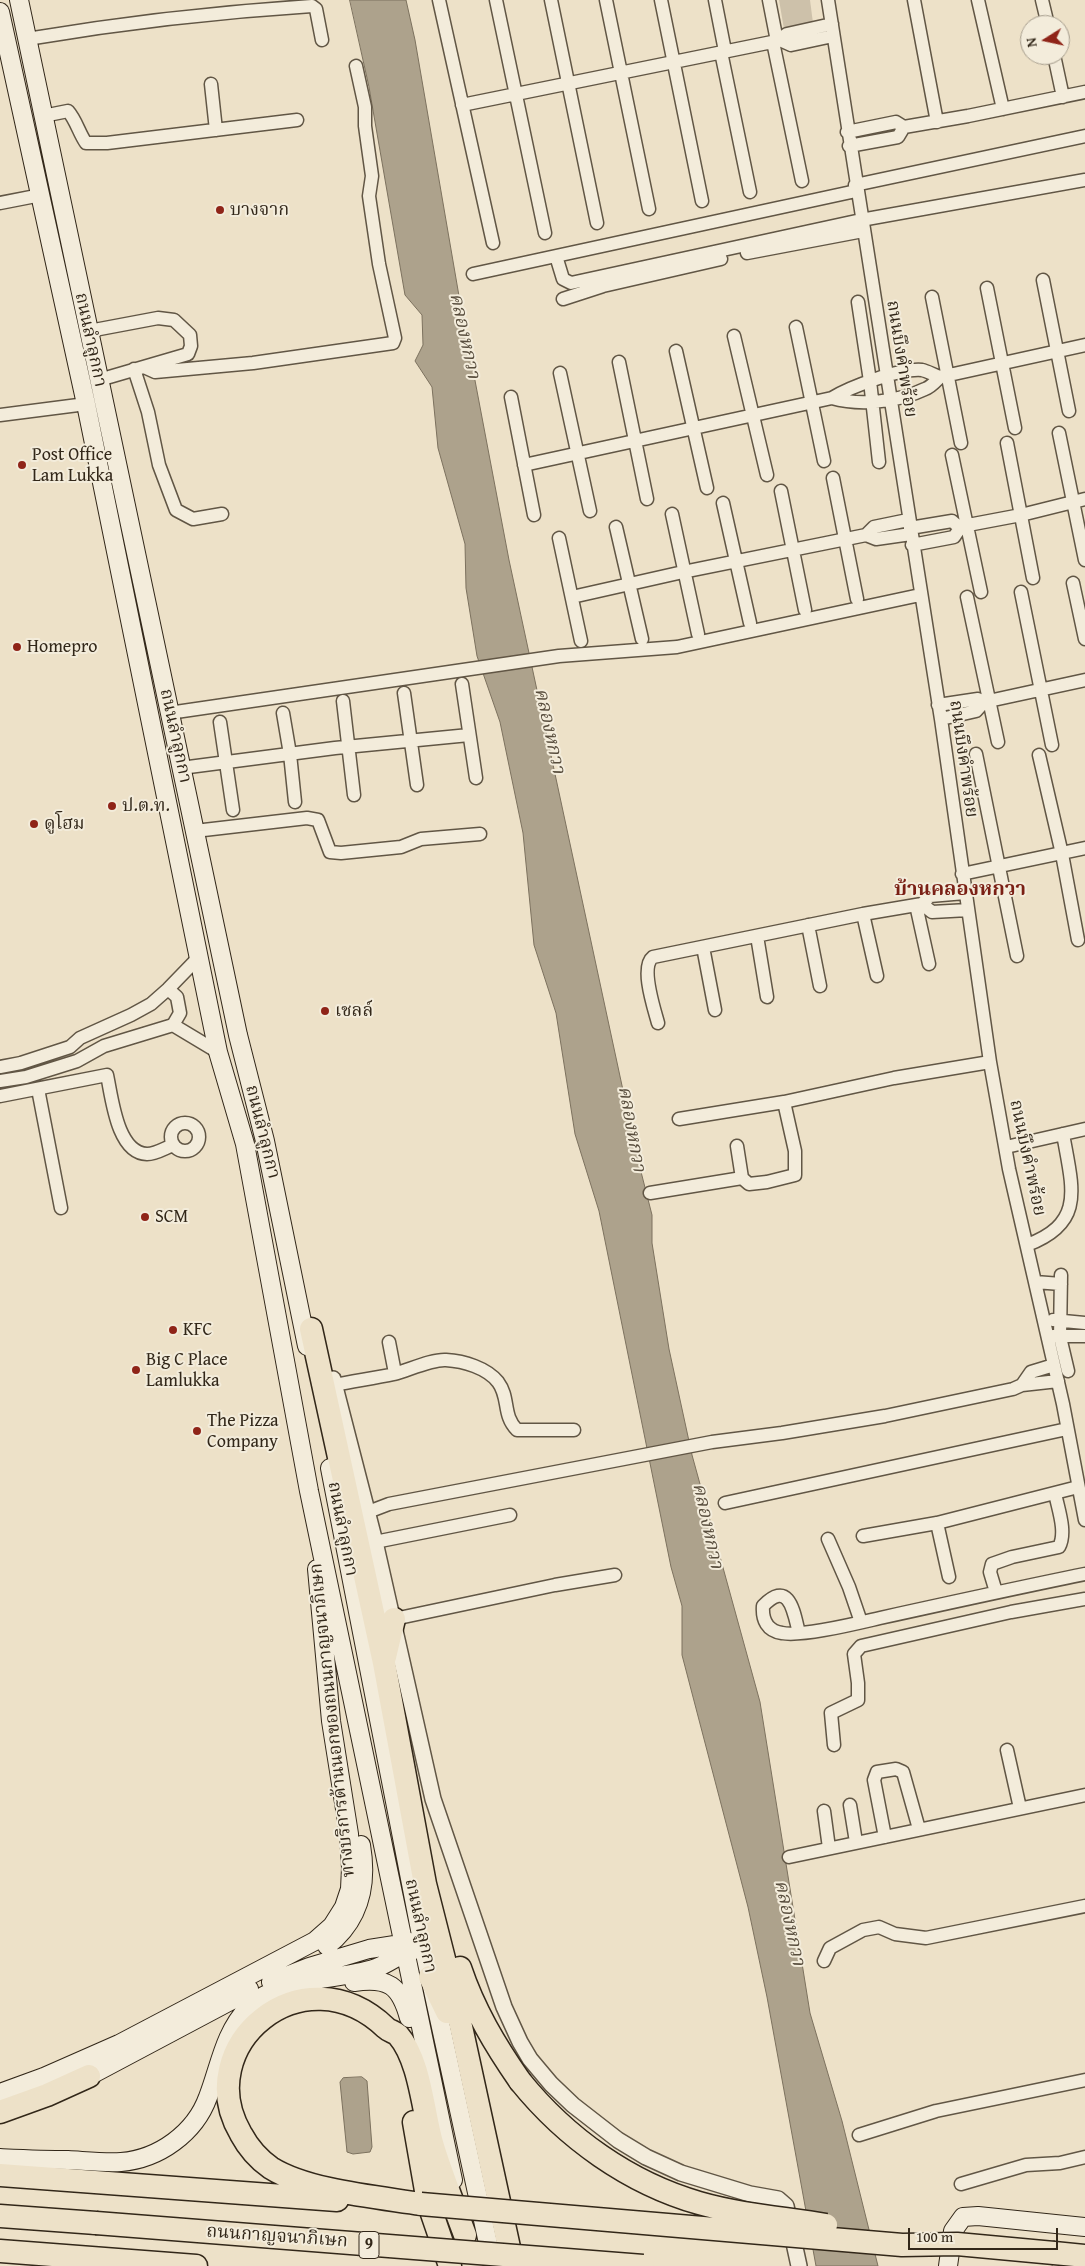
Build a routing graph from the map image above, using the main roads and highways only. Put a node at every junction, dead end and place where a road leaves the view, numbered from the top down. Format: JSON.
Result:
{"nodes":[{"id":1,"x":5,"y":0,"type":"edge"},
{"id":2,"x":19,"y":0,"type":"edge"},
{"id":3,"x":0,"y":12,"type":"edge"},
{"id":4,"x":3,"y":38,"type":"edge"},
{"id":5,"x":299,"y":1304,"type":"junction"},
{"id":6,"x":311,"y":1329,"type":"joint"},
{"id":7,"x":317,"y":1526,"type":"junction"},
{"id":8,"x":317,"y":1583,"type":"junction"},
{"id":9,"x":394,"y":1620,"type":"road end"},
{"id":10,"x":384,"y":1663,"type":"junction"},
{"id":11,"x":410,"y":1802,"type":"junction"},
{"id":12,"x":402,"y":1838,"type":"junction"},
{"id":13,"x":381,"y":1843,"type":"junction"},
{"id":14,"x":423,"y":1944,"type":"junction"},
{"id":15,"x":404,"y":1948,"type":"junction"},
{"id":16,"x":348,"y":1955,"type":"junction"},
{"id":17,"x":353,"y":1973,"type":"junction"},
{"id":18,"x":430,"y":1977,"type":"junction"},
{"id":19,"x":320,"y":1980,"type":"junction"},
{"id":20,"x":223,"y":2003,"type":"junction"},
{"id":21,"x":387,"y":2029,"type":"junction"},
{"id":22,"x":89,"y":2076,"type":"junction"},
{"id":23,"x":44,"y":2077,"type":"junction"},
{"id":24,"x":0,"y":2093,"type":"edge"},
{"id":25,"x":0,"y":2112,"type":"edge"},
{"id":26,"x":445,"y":2143,"type":"junction"},
{"id":27,"x":0,"y":2158,"type":"edge"},
{"id":28,"x":0,"y":2175,"type":"edge"},
{"id":29,"x":421,"y":2204,"type":"junction"},
{"id":30,"x":0,"y":2216,"type":"edge"},
{"id":31,"x":1085,"y":2227,"type":"edge"},
{"id":32,"x":465,"y":2235,"type":"junction"},
{"id":33,"x":957,"y":2244,"type":"junction"},
{"id":34,"x":0,"y":2251,"type":"edge"},
{"id":35,"x":1085,"y":2256,"type":"edge"},
{"id":36,"x":196,"y":2266,"type":"edge"},
{"id":37,"x":450,"y":2266,"type":"edge"},
{"id":38,"x":472,"y":2266,"type":"edge"},
{"id":39,"x":494,"y":2266,"type":"edge"},
{"id":40,"x":508,"y":2266,"type":"edge"},
{"id":41,"x":513,"y":2266,"type":"edge"},
{"id":42,"x":643,"y":2266,"type":"edge"},
{"id":43,"x":948,"y":2266,"type":"edge"}],
"edges":[{"from":1,"to":4,"type":"main road","name":"ถนนลำลูกกา"},
{"from":2,"to":5,"type":"main road","name":"ถนนลำลูกกา"},
{"from":3,"to":4,"type":"main road","name":"ถนนลำลูกกา"},
{"from":4,"to":7,"type":"main road","name":"ถนนลำลูกกา"},
{"from":5,"to":6,"type":"main road"},
{"from":5,"to":12,"type":"main road","name":"ถนนลำลูกกา"},
{"from":6,"to":10,"type":"highway"},
{"from":7,"to":8,"type":"main road","name":"ทางบริการด้านนอกของถนนกาญจนาภิเษก"},
{"from":7,"to":13,"type":"main road","name":"ถนนลำลูกกา"},
{"from":8,"to":20,"type":"main road"},
{"from":8,"to":23,"type":"main road","name":"ทางบริการด้านนอกของถนนกาญจนาภิเษก"},
{"from":9,"to":10,"type":"highway"},
{"from":10,"to":11,"type":"highway"},
{"from":11,"to":33,"type":"highway","bridge":true},
{"from":11,"to":41,"type":"highway"},
{"from":12,"to":13,"type":"main road"},
{"from":12,"to":14,"type":"main road","name":"ถนนลำลูกกา"},
{"from":13,"to":15,"type":"main road","name":"ถนนลำลูกกา"},
{"from":14,"to":15,"type":"main road"},
{"from":14,"to":18,"type":"main road","name":"ถนนลำลูกกา"},
{"from":15,"to":16,"type":"main road"},
{"from":15,"to":17,"type":"main road"},
{"from":15,"to":26,"type":"main road","name":"ถนนลำลูกกา"},
{"from":16,"to":17,"type":"main road"},
{"from":16,"to":20,"type":"main road"},
{"from":17,"to":19,"type":"main road"},
{"from":18,"to":39,"type":"main road","name":"ถนนลำลูกกา"},
{"from":18,"to":40,"type":"highway"},
{"from":19,"to":26,"type":"main road"},
{"from":19,"to":27,"type":"main road"},
{"from":20,"to":22,"type":"main road"},
{"from":21,"to":29,"type":"highway"},
{"from":21,"to":32,"type":"highway"},
{"from":21,"to":37,"type":"highway"},
{"from":22,"to":23,"type":"main road"},
{"from":22,"to":25,"type":"highway"},
{"from":23,"to":24,"type":"main road","name":"ทางบริการด้านนอกของถนนกาญจนาภิเษก"},
{"from":26,"to":32,"type":"main road","name":"ถนนลำลูกกา"},
{"from":28,"to":29,"type":"highway"},
{"from":29,"to":33,"type":"highway","bridge":true},
{"from":30,"to":42,"type":"highway","name":"ถนนกาญจนาภิเษก","number":"9","bridge":true},
{"from":31,"to":43,"type":"main road"},
{"from":32,"to":38,"type":"main road","name":"ถนนลำลูกกา"},
{"from":33,"to":35,"type":"highway","bridge":true},
{"from":34,"to":36,"type":"highway","name":"ถนนกาญจนาภิเษก"}]}
